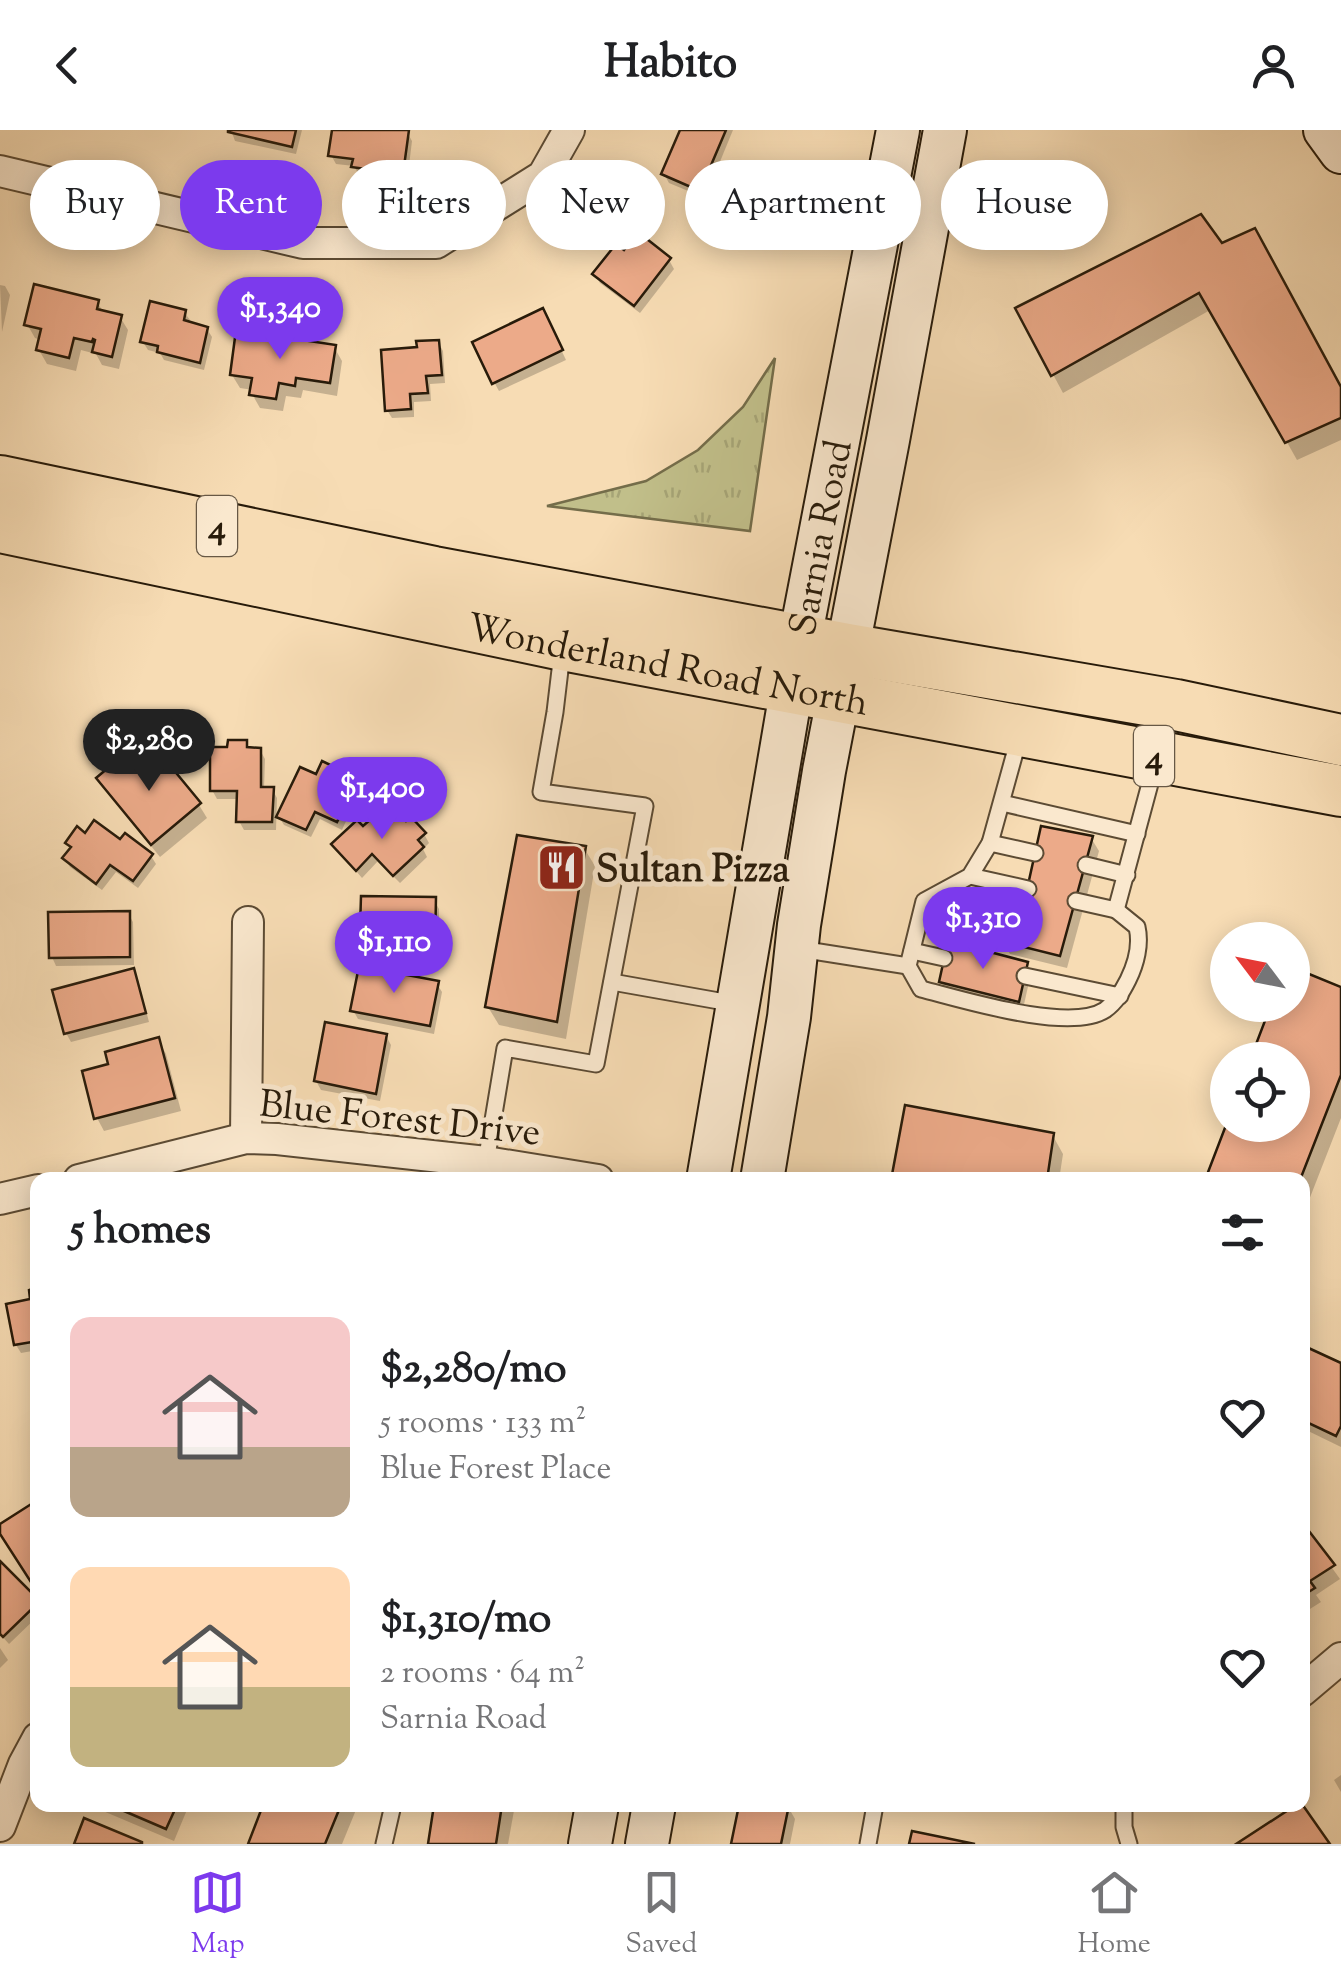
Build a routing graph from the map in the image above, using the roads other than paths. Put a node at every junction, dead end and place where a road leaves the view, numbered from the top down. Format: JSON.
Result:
{"nodes":[{"id":1,"x":569,"y":130,"type":"edge"},
{"id":2,"x":898,"y":130,"type":"edge"},
{"id":3,"x":944,"y":130,"type":"edge"},
{"id":4,"x":1325,"y":130,"type":"edge"},
{"id":5,"x":1341,"y":152,"type":"edge"},
{"id":6,"x":0,"y":171,"type":"edge"},
{"id":7,"x":0,"y":480,"type":"edge"},
{"id":8,"x":0,"y":527,"type":"edge"},
{"id":9,"x":800,"y":639,"type":"junction"},
{"id":10,"x":563,"y":644,"type":"junction"},
{"id":11,"x":848,"y":649,"type":"junction"},
{"id":12,"x":815,"y":693,"type":"junction"},
{"id":13,"x":1021,"y":731,"type":"junction"},
{"id":14,"x":1341,"y":740,"type":"edge"},
{"id":15,"x":1157,"y":756,"type":"junction"},
{"id":16,"x":1341,"y":791,"type":"edge"},
{"id":17,"x":1002,"y":804,"type":"junction"},
{"id":18,"x":1137,"y":834,"type":"junction"},
{"id":19,"x":990,"y":843,"type":"junction"},
{"id":20,"x":1035,"y":853,"type":"dead end"},
{"id":21,"x":1086,"y":865,"type":"dead end"},
{"id":22,"x":1127,"y":875,"type":"junction"},
{"id":23,"x":970,"y":876,"type":"junction"},
{"id":24,"x":1028,"y":889,"type":"dead end"},
{"id":25,"x":1076,"y":901,"type":"dead end"},
{"id":26,"x":1116,"y":910,"type":"junction"},
{"id":27,"x":248,"y":922,"type":"dead end"},
{"id":28,"x":796,"y":949,"type":"junction"},
{"id":29,"x":944,"y":958,"type":"dead end"},
{"id":30,"x":910,"y":959,"type":"junction"},
{"id":31,"x":1025,"y":976,"type":"dead end"},
{"id":32,"x":612,"y":982,"type":"junction"},
{"id":33,"x":1120,"y":996,"type":"junction"},
{"id":34,"x":738,"y":1004,"type":"junction"},
{"id":35,"x":246,"y":1138,"type":"junction"},
{"id":36,"x":486,"y":1162,"type":"junction"},
{"id":37,"x":110,"y":1172,"type":"edge"},
{"id":38,"x":548,"y":1172,"type":"edge"},
{"id":39,"x":709,"y":1172,"type":"edge"},
{"id":40,"x":763,"y":1172,"type":"edge"},
{"id":41,"x":30,"y":1192,"type":"edge"},
{"id":42,"x":0,"y":1199,"type":"edge"},
{"id":43,"x":1341,"y":1658,"type":"edge"},
{"id":44,"x":1310,"y":1685,"type":"edge"},
{"id":45,"x":30,"y":1753,"type":"edge"},
{"id":46,"x":391,"y":1812,"type":"edge"},
{"id":47,"x":596,"y":1812,"type":"edge"},
{"id":48,"x":653,"y":1812,"type":"edge"},
{"id":49,"x":875,"y":1812,"type":"edge"},
{"id":50,"x":1124,"y":1812,"type":"edge"},
{"id":51,"x":0,"y":1826,"type":"edge"},
{"id":52,"x":384,"y":1844,"type":"edge"},
{"id":53,"x":590,"y":1844,"type":"edge"},
{"id":54,"x":647,"y":1844,"type":"edge"},
{"id":55,"x":868,"y":1844,"type":"edge"},
{"id":56,"x":1129,"y":1844,"type":"edge"}],
"edges":[{"from":1,"to":6,"type":"street"},
{"from":2,"to":9,"type":"main road","name":"Sarnia Road"},
{"from":3,"to":11,"type":"main road","name":"Sarnia Road"},
{"from":4,"to":5,"type":"main road"},
{"from":7,"to":9,"type":"main road","name":"Wonderland Road North","number":"4"},
{"from":8,"to":10,"type":"main road","name":"Wonderland Road North","number":"4"},
{"from":9,"to":11,"type":"main road","name":"Wonderland Road North","number":"4"},
{"from":9,"to":12,"type":"main road","name":"Sarnia Road"},
{"from":10,"to":12,"type":"main road","name":"Wonderland Road North","number":"4"},
{"from":10,"to":32,"type":"lane"},
{"from":11,"to":12,"type":"main road","name":"Sarnia Road"},
{"from":11,"to":14,"type":"main road","name":"Wonderland Road North","number":"4"},
{"from":12,"to":13,"type":"main road","name":"Wonderland Road North","number":"4"},
{"from":12,"to":28,"type":"main road","name":"Sarnia Road"},
{"from":12,"to":34,"type":"main road","name":"Sarnia Road"},
{"from":13,"to":15,"type":"main road","name":"Wonderland Road North","number":"4"},
{"from":13,"to":17,"type":"lane"},
{"from":15,"to":16,"type":"main road","name":"Wonderland Road North","number":"4"},
{"from":15,"to":18,"type":"lane"},
{"from":17,"to":18,"type":"lane"},
{"from":17,"to":19,"type":"lane"},
{"from":18,"to":22,"type":"lane"},
{"from":19,"to":20,"type":"lane"},
{"from":19,"to":23,"type":"lane"},
{"from":21,"to":22,"type":"lane"},
{"from":22,"to":26,"type":"lane"},
{"from":23,"to":24,"type":"lane"},
{"from":23,"to":30,"type":"lane"},
{"from":25,"to":26,"type":"lane"},
{"from":26,"to":33,"type":"lane"},
{"from":27,"to":35,"type":"street"},
{"from":28,"to":30,"type":"lane"},
{"from":28,"to":40,"type":"main road","name":"Sarnia Road"},
{"from":29,"to":30,"type":"lane"},
{"from":30,"to":33,"type":"lane"},
{"from":31,"to":33,"type":"lane"},
{"from":32,"to":34,"type":"lane"},
{"from":32,"to":36,"type":"lane"},
{"from":34,"to":39,"type":"main road","name":"Sarnia Road"},
{"from":35,"to":36,"type":"street","name":"Blue Forest Drive"},
{"from":35,"to":37,"type":"street","name":"Blue Forest Drive"},
{"from":36,"to":38,"type":"street","name":"Blue Forest Drive"},
{"from":41,"to":42,"type":"street"},
{"from":43,"to":44,"type":"street"},
{"from":45,"to":51,"type":"street"},
{"from":46,"to":52,"type":"lane"},
{"from":47,"to":53,"type":"main road"},
{"from":48,"to":54,"type":"main road"},
{"from":49,"to":55,"type":"lane"},
{"from":50,"to":56,"type":"lane"}]}
